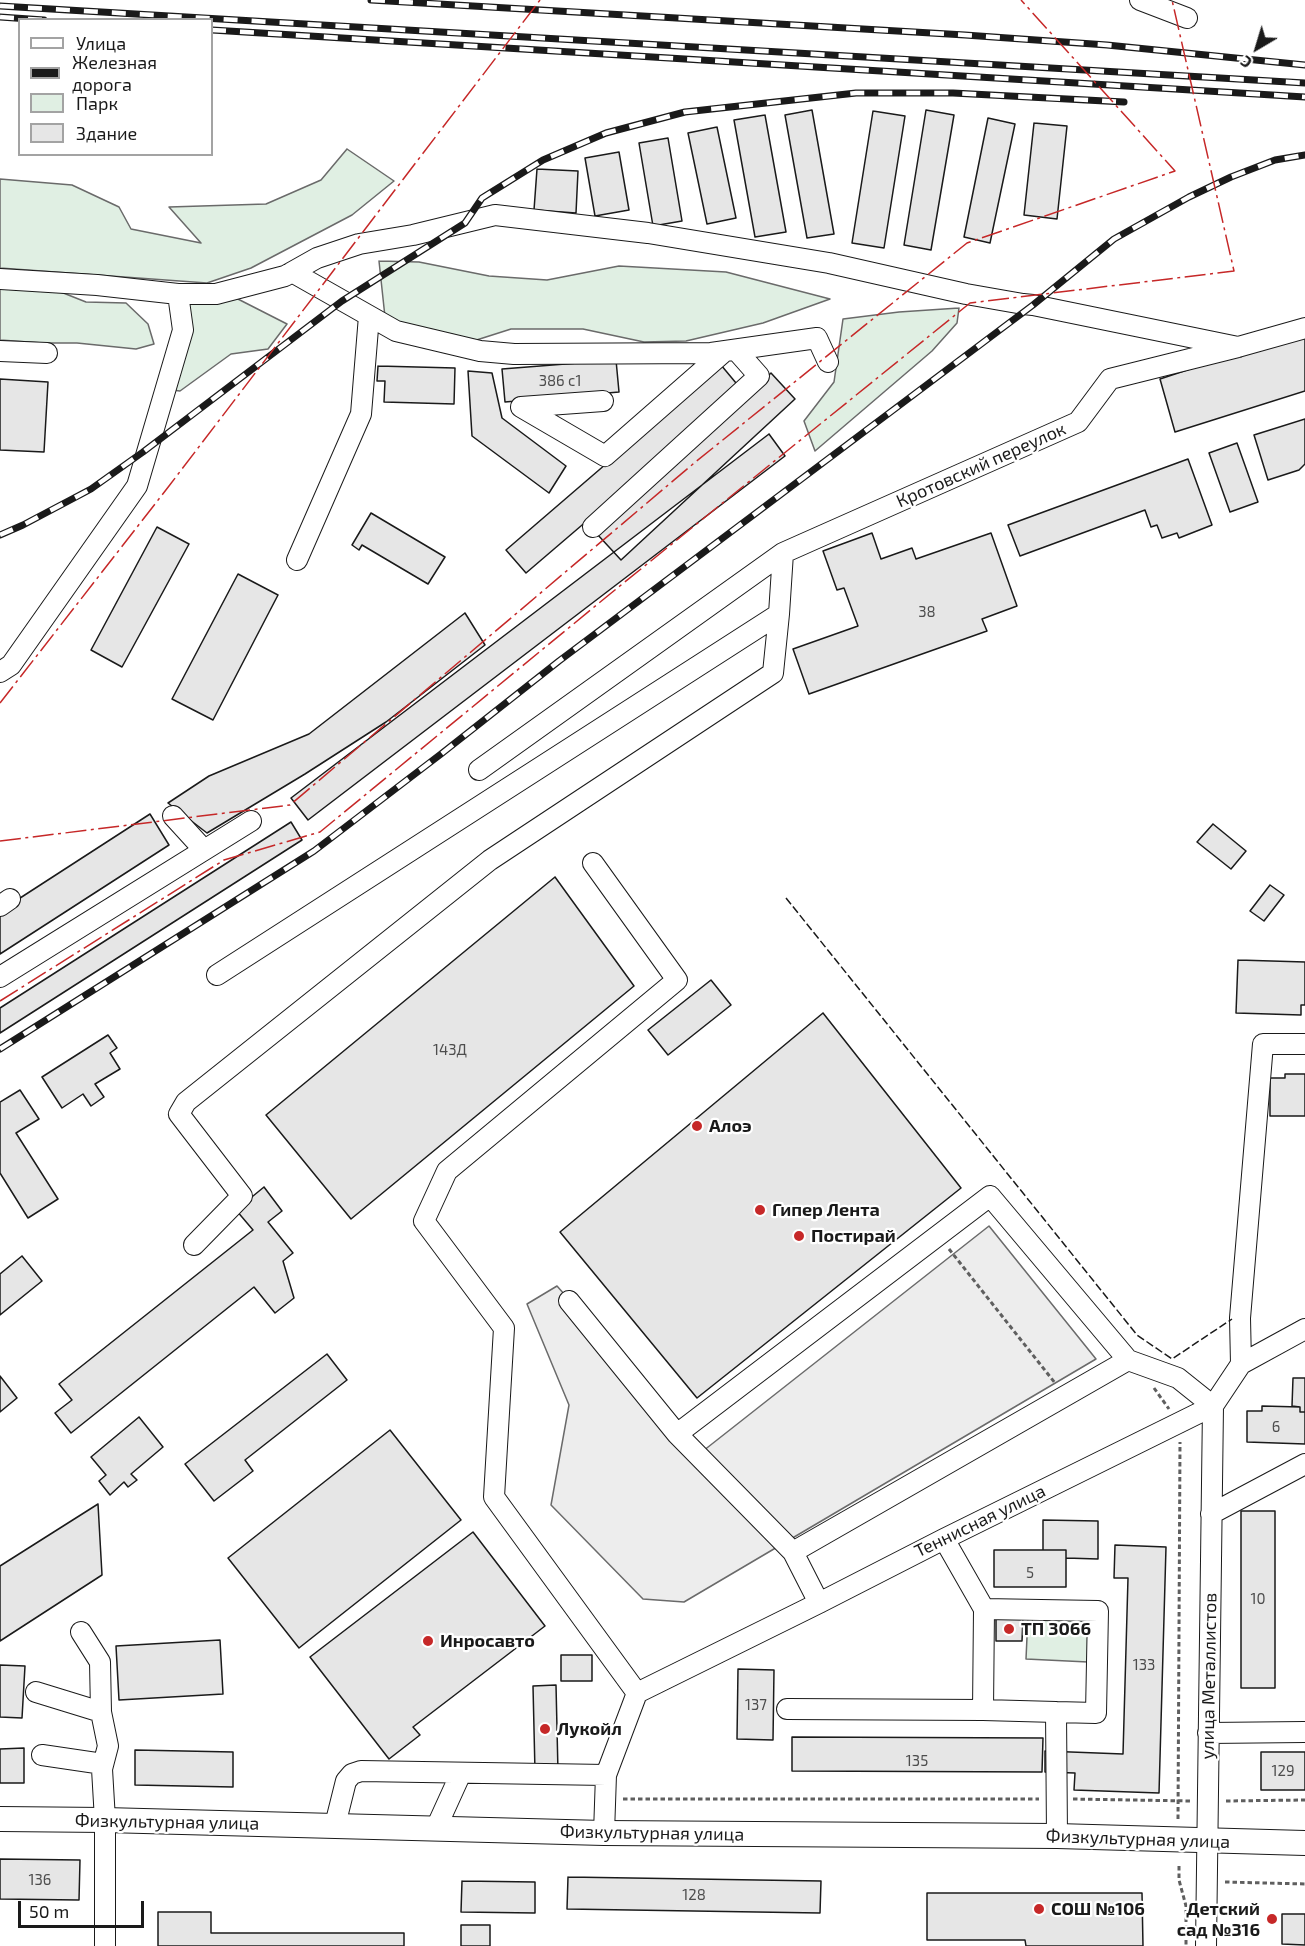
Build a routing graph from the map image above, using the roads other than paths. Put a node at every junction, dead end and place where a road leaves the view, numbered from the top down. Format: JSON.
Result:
{"nodes":[{"id":1,"x":1140,"y":0,"type":"edge"},
{"id":2,"x":1187,"y":18,"type":"dead end"},
{"id":3,"x":292,"y":272,"type":"junction"},
{"id":4,"x":0,"y":279,"type":"edge"},
{"id":5,"x":178,"y":294,"type":"junction"},
{"id":6,"x":369,"y":316,"type":"junction"},
{"id":7,"x":1305,"y":328,"type":"edge"},
{"id":8,"x":1238,"y":347,"type":"junction"},
{"id":9,"x":731,"y":350,"type":"junction"},
{"id":10,"x":0,"y":351,"type":"edge"},
{"id":11,"x":47,"y":353,"type":"dead end"},
{"id":12,"x":828,"y":362,"type":"dead end"},
{"id":13,"x":603,"y":401,"type":"dead end"},
{"id":14,"x":593,"y":527,"type":"dead end"},
{"id":15,"x":783,"y":553,"type":"junction"},
{"id":16,"x":297,"y":560,"type":"dead end"},
{"id":17,"x":779,"y":614,"type":"junction"},
{"id":18,"x":0,"y":672,"type":"edge"},
{"id":19,"x":479,"y":770,"type":"dead end"},
{"id":20,"x":173,"y":816,"type":"dead end"},
{"id":21,"x":251,"y":821,"type":"dead end"},
{"id":22,"x":204,"y":850,"type":"junction"},
{"id":23,"x":593,"y":863,"type":"dead end"},
{"id":24,"x":217,"y":975,"type":"dead end"},
{"id":25,"x":0,"y":977,"type":"edge"},
{"id":26,"x":1305,"y":1044,"type":"edge"},
{"id":27,"x":194,"y":1245,"type":"dead end"},
{"id":28,"x":569,"y":1301,"type":"dead end"},
{"id":29,"x":1305,"y":1329,"type":"edge"},
{"id":30,"x":1128,"y":1360,"type":"junction"},
{"id":31,"x":1241,"y":1364,"type":"junction"},
{"id":32,"x":1213,"y":1407,"type":"junction"},
{"id":33,"x":677,"y":1434,"type":"junction"},
{"id":34,"x":1305,"y":1464,"type":"edge"},
{"id":35,"x":1211,"y":1514,"type":"junction"},
{"id":36,"x":944,"y":1539,"type":"junction"},
{"id":37,"x":793,"y":1552,"type":"junction"},
{"id":38,"x":819,"y":1603,"type":"junction"},
{"id":39,"x":984,"y":1609,"type":"junction"},
{"id":40,"x":81,"y":1632,"type":"dead end"},
{"id":41,"x":36,"y":1692,"type":"dead end"},
{"id":42,"x":637,"y":1693,"type":"junction"},
{"id":43,"x":786,"y":1709,"type":"dead end"},
{"id":44,"x":983,"y":1710,"type":"junction"},
{"id":45,"x":101,"y":1712,"type":"junction"},
{"id":46,"x":1056,"y":1712,"type":"junction"},
{"id":47,"x":1209,"y":1732,"type":"junction"},
{"id":48,"x":1305,"y":1732,"type":"edge"},
{"id":49,"x":42,"y":1755,"type":"dead end"},
{"id":50,"x":103,"y":1764,"type":"junction"},
{"id":51,"x":461,"y":1773,"type":"junction"},
{"id":52,"x":606,"y":1775,"type":"junction"},
{"id":53,"x":0,"y":1819,"type":"edge"},
{"id":54,"x":105,"y":1820,"type":"junction"},
{"id":55,"x":335,"y":1825,"type":"junction"},
{"id":56,"x":436,"y":1828,"type":"junction"},
{"id":57,"x":604,"y":1833,"type":"junction"},
{"id":58,"x":1057,"y":1836,"type":"junction"},
{"id":59,"x":1207,"y":1841,"type":"junction"},
{"id":60,"x":1305,"y":1842,"type":"edge"},
{"id":61,"x":105,"y":1946,"type":"edge"},
{"id":62,"x":1206,"y":1946,"type":"edge"}],
"edges":[{"from":1,"to":2,"type":"street"},
{"from":3,"to":5,"type":"street"},
{"from":3,"to":6,"type":"street"},
{"from":3,"to":8,"type":"street"},
{"from":4,"to":5,"type":"street"},
{"from":5,"to":18,"type":"street"},
{"from":6,"to":9,"type":"street"},
{"from":6,"to":16,"type":"street"},
{"from":7,"to":8,"type":"street","name":"Кротовский переулок"},
{"from":8,"to":15,"type":"street","name":"Кротовский переулок"},
{"from":9,"to":12,"type":"street"},
{"from":9,"to":13,"type":"street"},
{"from":9,"to":14,"type":"street"},
{"from":10,"to":11,"type":"street"},
{"from":15,"to":17,"type":"street"},
{"from":15,"to":19,"type":"street","name":"Кротовский переулок"},
{"from":17,"to":24,"type":"street"},
{"from":17,"to":27,"type":"street"},
{"from":20,"to":22,"type":"street"},
{"from":21,"to":22,"type":"street"},
{"from":22,"to":25,"type":"street"},
{"from":23,"to":42,"type":"street"},
{"from":26,"to":31,"type":"street"},
{"from":28,"to":33,"type":"street"},
{"from":29,"to":31,"type":"street"},
{"from":30,"to":32,"type":"street"},
{"from":30,"to":33,"type":"street"},
{"from":30,"to":37,"type":"street"},
{"from":31,"to":32,"type":"street"},
{"from":32,"to":35,"type":"street","name":"улица Металлистов"},
{"from":32,"to":36,"type":"street","name":"Теннисная улица"},
{"from":33,"to":37,"type":"street"},
{"from":34,"to":35,"type":"street"},
{"from":35,"to":47,"type":"street","name":"улица Металлистов"},
{"from":36,"to":38,"type":"street","name":"Теннисная улица"},
{"from":36,"to":39,"type":"street"},
{"from":37,"to":38,"type":"street"},
{"from":38,"to":42,"type":"street","name":"Теннисная улица"},
{"from":39,"to":44,"type":"street"},
{"from":39,"to":46,"type":"street"},
{"from":40,"to":45,"type":"street"},
{"from":41,"to":45,"type":"street"},
{"from":42,"to":52,"type":"street"},
{"from":43,"to":44,"type":"street"},
{"from":44,"to":46,"type":"street"},
{"from":45,"to":50,"type":"street"},
{"from":46,"to":58,"type":"street"},
{"from":47,"to":48,"type":"street"},
{"from":47,"to":59,"type":"street","name":"улица Металлистов"},
{"from":49,"to":50,"type":"street"},
{"from":50,"to":54,"type":"street"},
{"from":51,"to":52,"type":"street"},
{"from":51,"to":55,"type":"street"},
{"from":51,"to":56,"type":"street"},
{"from":52,"to":57,"type":"street"},
{"from":53,"to":54,"type":"main road","name":"Физкультурная улица"},
{"from":54,"to":55,"type":"main road","name":"Физкультурная улица"},
{"from":54,"to":61,"type":"street"},
{"from":55,"to":56,"type":"main road","name":"Физкультурная улица"},
{"from":56,"to":57,"type":"main road","name":"Физкультурная улица"},
{"from":57,"to":58,"type":"main road","name":"Физкультурная улица"},
{"from":58,"to":59,"type":"main road","name":"Физкультурная улица"},
{"from":59,"to":60,"type":"main road","name":"Физкультурная улица"},
{"from":59,"to":62,"type":"street","name":"улица Металлистов"}]}
